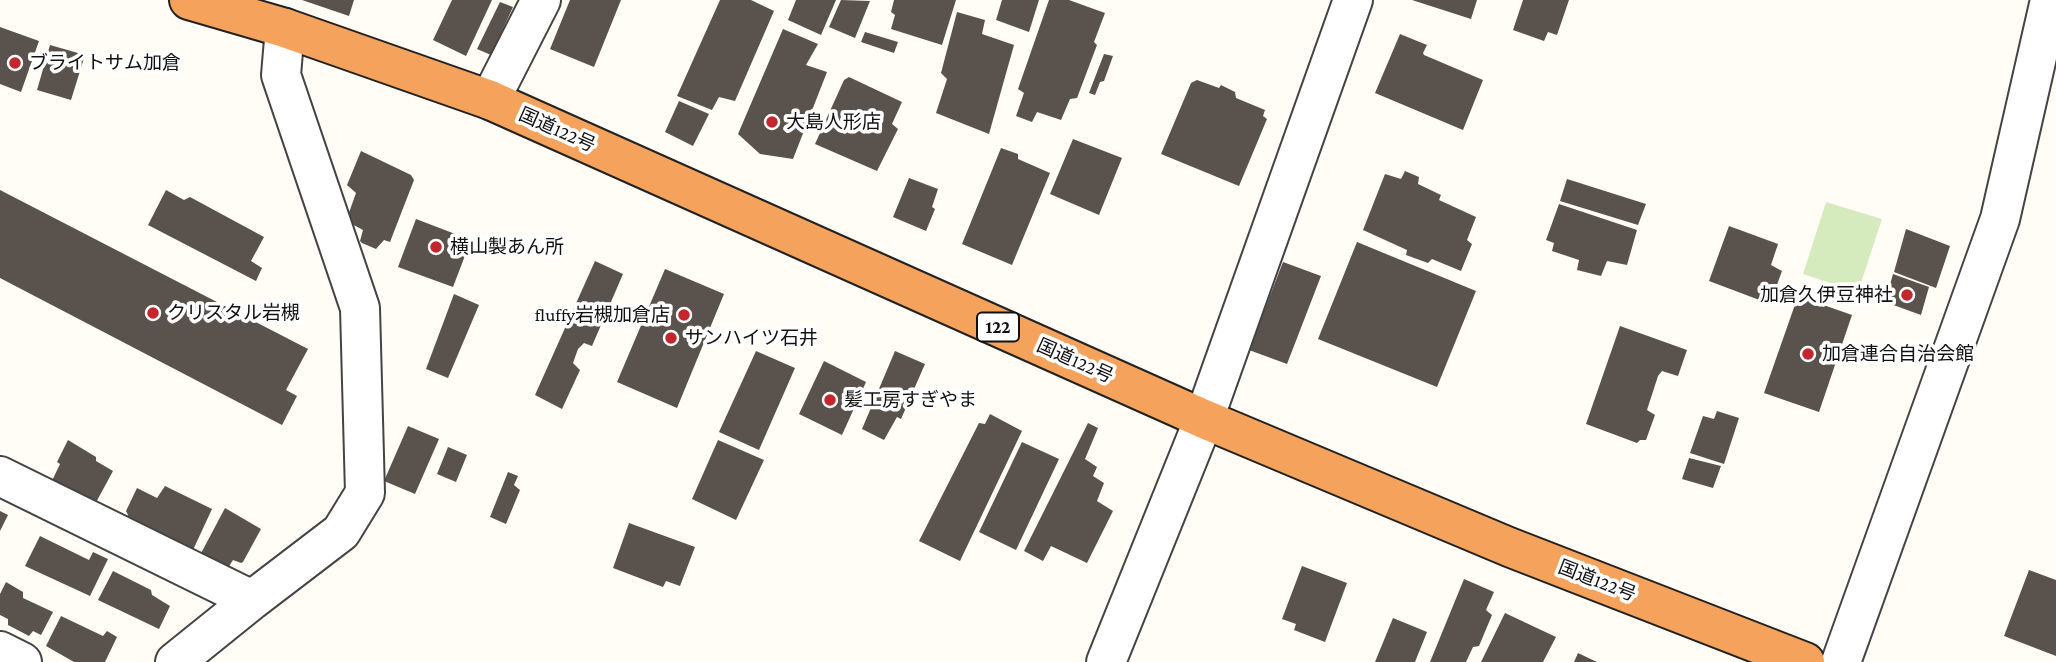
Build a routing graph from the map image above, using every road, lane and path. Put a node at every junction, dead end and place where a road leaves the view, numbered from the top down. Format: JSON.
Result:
{"nodes":[{"id":1,"x":189,"y":0,"type":"edge"},
{"id":2,"x":541,"y":0,"type":"edge"},
{"id":3,"x":1353,"y":0,"type":"edge"},
{"id":4,"x":2050,"y":0,"type":"edge"},
{"id":5,"x":285,"y":28,"type":"junction"},
{"id":6,"x":490,"y":100,"type":"junction"},
{"id":7,"x":1204,"y":418,"type":"junction"},
{"id":8,"x":0,"y":476,"type":"edge"},
{"id":9,"x":252,"y":600,"type":"junction"},
{"id":10,"x":0,"y":651,"type":"edge"},
{"id":11,"x":22,"y":662,"type":"edge"},
{"id":12,"x":175,"y":662,"type":"edge"},
{"id":13,"x":1106,"y":662,"type":"edge"},
{"id":14,"x":1805,"y":662,"type":"edge"},
{"id":15,"x":1842,"y":662,"type":"edge"}],
"edges":[{"from":1,"to":5,"type":"highway","name":"国道122号","number":"122"},
{"from":2,"to":6,"type":"street"},
{"from":3,"to":7,"type":"street"},
{"from":4,"to":15,"type":"street"},
{"from":5,"to":6,"type":"highway","name":"国道122号","number":"122"},
{"from":5,"to":9,"type":"street"},
{"from":6,"to":7,"type":"highway","name":"国道122号","number":"122"},
{"from":7,"to":13,"type":"street"},
{"from":7,"to":14,"type":"highway","name":"国道122号","number":"122"},
{"from":8,"to":9,"type":"street"},
{"from":9,"to":12,"type":"street"},
{"from":10,"to":11,"type":"street"}]}
